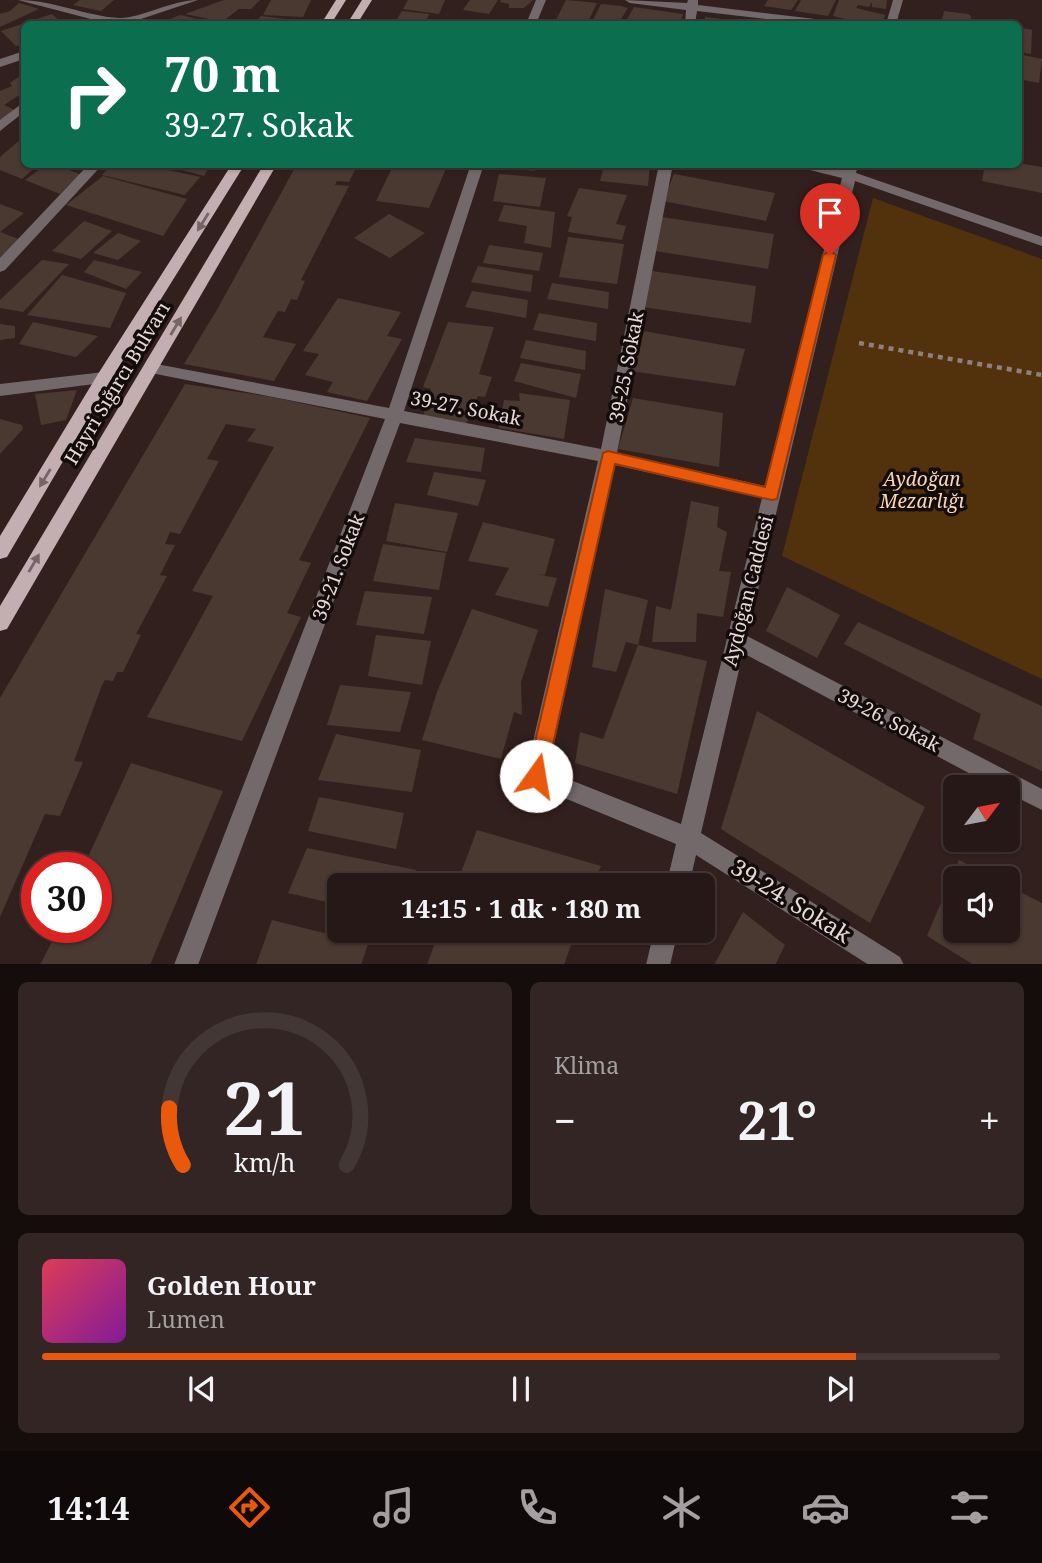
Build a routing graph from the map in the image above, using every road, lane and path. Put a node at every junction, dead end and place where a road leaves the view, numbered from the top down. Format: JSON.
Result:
{"nodes":[{"id":1,"x":23,"y":0,"type":"edge"},
{"id":2,"x":193,"y":0,"type":"edge"},
{"id":3,"x":341,"y":0,"type":"edge"},
{"id":4,"x":367,"y":0,"type":"edge"},
{"id":5,"x":541,"y":0,"type":"edge"},
{"id":6,"x":630,"y":0,"type":"edge"},
{"id":7,"x":898,"y":0,"type":"edge"},
{"id":8,"x":693,"y":4,"type":"edge"},
{"id":9,"x":107,"y":21,"type":"edge"},
{"id":10,"x":128,"y":21,"type":"edge"},
{"id":11,"x":328,"y":21,"type":"edge"},
{"id":12,"x":354,"y":21,"type":"edge"},
{"id":13,"x":532,"y":21,"type":"edge"},
{"id":14,"x":811,"y":21,"type":"edge"},
{"id":15,"x":892,"y":21,"type":"edge"},
{"id":16,"x":21,"y":109,"type":"edge"},
{"id":17,"x":0,"y":127,"type":"edge"},
{"id":18,"x":93,"y":168,"type":"edge"},
{"id":19,"x":236,"y":168,"type":"edge"},
{"id":20,"x":269,"y":168,"type":"edge"},
{"id":21,"x":477,"y":168,"type":"edge"},
{"id":22,"x":665,"y":168,"type":"edge"},
{"id":23,"x":831,"y":168,"type":"edge"},
{"id":24,"x":851,"y":170,"type":"edge"},
{"id":25,"x":1042,"y":242,"type":"edge"},
{"id":26,"x":0,"y":267,"type":"edge"},
{"id":27,"x":859,"y":343,"type":"dead end"},
{"id":28,"x":151,"y":368,"type":"junction"},
{"id":29,"x":1042,"y":375,"type":"edge"},
{"id":30,"x":104,"y":379,"type":"junction"},
{"id":31,"x":0,"y":390,"type":"edge"},
{"id":32,"x":395,"y":415,"type":"junction"},
{"id":33,"x":608,"y":457,"type":"junction"},
{"id":34,"x":772,"y":494,"type":"junction"},
{"id":35,"x":0,"y":552,"type":"edge"},
{"id":36,"x":0,"y":623,"type":"edge"},
{"id":37,"x":736,"y":640,"type":"junction"},
{"id":38,"x":1042,"y":800,"type":"edge"},
{"id":39,"x":690,"y":838,"type":"junction"},
{"id":40,"x":681,"y":873,"type":"edge"},
{"id":41,"x":663,"y":943,"type":"edge"},
{"id":42,"x":186,"y":964,"type":"edge"},
{"id":43,"x":658,"y":964,"type":"edge"},
{"id":44,"x":892,"y":964,"type":"edge"}],
"edges":[{"from":1,"to":9,"type":"street"},
{"from":2,"to":10,"type":"street"},
{"from":3,"to":11,"type":"main road"},
{"from":4,"to":12,"type":"main road"},
{"from":5,"to":13,"type":"street"},
{"from":6,"to":8,"type":"street"},
{"from":7,"to":15,"type":"street"},
{"from":8,"to":14,"type":"street"},
{"from":16,"to":17,"type":"street"},
{"from":18,"to":26,"type":"street"},
{"from":19,"to":30,"type":"main road","name":"Hayri Sığırcı Bulvarı","one_way":true},
{"from":28,"to":20,"type":"main road","name":"Hayri Sığırcı Bulvarı","one_way":true},
{"from":21,"to":32,"type":"street","name":"39-21. Sokak"},
{"from":22,"to":33,"type":"street","name":"39-25. Sokak"},
{"from":23,"to":24,"type":"street"},
{"from":24,"to":25,"type":"street"},
{"from":24,"to":34,"type":"street","name":"Aydoğan Caddesi"},
{"from":27,"to":29,"type":"path"},
{"from":28,"to":32,"type":"street","name":"39-27. Sokak"},
{"from":36,"to":28,"type":"main road","name":"Hayri Sığırcı Bulvarı","one_way":true},
{"from":30,"to":31,"type":"street"},
{"from":30,"to":35,"type":"main road","name":"Hayri Sığırcı Bulvarı","one_way":true},
{"from":32,"to":33,"type":"street","name":"39-27. Sokak"},
{"from":32,"to":42,"type":"street","name":"39-21. Sokak"},
{"from":33,"to":34,"type":"street","name":"39-27. Sokak"},
{"from":33,"to":39,"type":"street","name":"39-25. Sokak"},
{"from":34,"to":37,"type":"street","name":"Aydoğan Caddesi"},
{"from":37,"to":38,"type":"street","name":"39-26. Sokak"},
{"from":37,"to":39,"type":"street","name":"Aydoğan Caddesi"},
{"from":39,"to":40,"type":"street","name":"Aydoğan Caddesi"},
{"from":39,"to":44,"type":"street","name":"39-24. Sokak"},
{"from":41,"to":43,"type":"street"}]}
